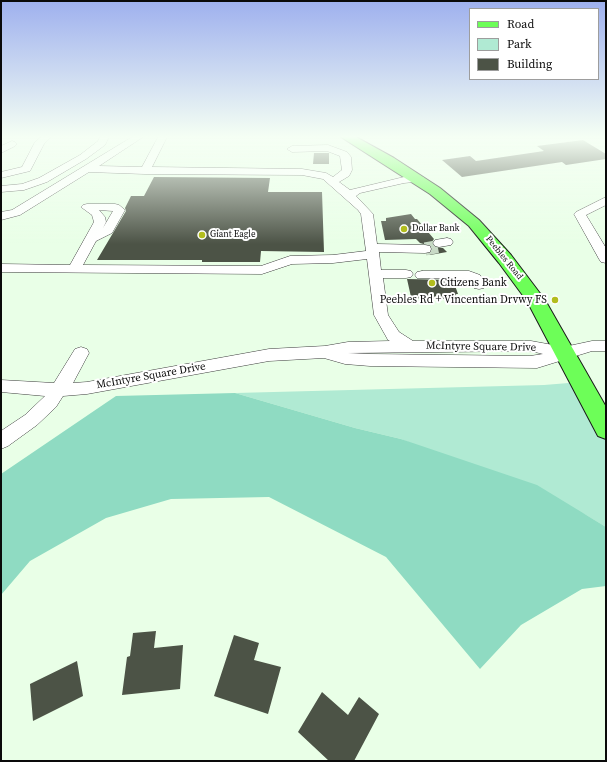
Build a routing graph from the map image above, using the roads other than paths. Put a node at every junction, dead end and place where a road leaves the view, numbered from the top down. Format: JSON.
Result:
{"nodes":[{"id":1,"x":13,"y":173,"type":"edge"},
{"id":2,"x":27,"y":173,"type":"edge"},
{"id":3,"x":56,"y":173,"type":"edge"},
{"id":4,"x":82,"y":173,"type":"edge"},
{"id":5,"x":316,"y":173,"type":"edge"},
{"id":6,"x":346,"y":173,"type":"edge"},
{"id":7,"x":408,"y":173,"type":"edge"},
{"id":8,"x":1,"y":176,"type":"edge"},
{"id":9,"x":418,"y":179,"type":"junction"},
{"id":10,"x":43,"y":180,"type":"junction"},
{"id":11,"x":333,"y":181,"type":"junction"},
{"id":12,"x":1,"y":189,"type":"edge"},
{"id":13,"x":350,"y":196,"type":"junction"},
{"id":14,"x":606,"y":200,"type":"edge"},
{"id":15,"x":25,"y":207,"type":"junction"},
{"id":16,"x":1,"y":211,"type":"edge"},
{"id":17,"x":1,"y":216,"type":"edge"},
{"id":18,"x":90,"y":239,"type":"junction"},
{"id":19,"x":422,"y":246,"type":"tunnel mouth"},
{"id":20,"x":372,"y":251,"type":"junction"},
{"id":21,"x":606,"y":259,"type":"edge"},
{"id":22,"x":1,"y":268,"type":"edge"},
{"id":23,"x":74,"y":269,"type":"junction"},
{"id":24,"x":375,"y":274,"type":"junction"},
{"id":25,"x":406,"y":274,"type":"dead end"},
{"id":26,"x":422,"y":275,"type":"dead end"},
{"id":27,"x":479,"y":285,"type":"dead end"},
{"id":28,"x":381,"y":316,"type":"junction"},
{"id":29,"x":409,"y":346,"type":"junction"},
{"id":30,"x":606,"y":346,"type":"edge"},
{"id":31,"x":359,"y":347,"type":"junction"},
{"id":32,"x":325,"y":352,"type":"junction"},
{"id":33,"x":564,"y":352,"type":"junction"},
{"id":34,"x":81,"y":353,"type":"dead end"},
{"id":35,"x":1,"y":386,"type":"edge"},
{"id":36,"x":60,"y":390,"type":"junction"},
{"id":37,"x":606,"y":429,"type":"edge"},
{"id":38,"x":1,"y":441,"type":"edge"}],
"edges":[{"from":1,"to":8,"type":"street"},
{"from":2,"to":10,"type":"street"},
{"from":3,"to":10,"type":"street"},
{"from":4,"to":15,"type":"street"},
{"from":5,"to":11,"type":"street"},
{"from":6,"to":11,"type":"street"},
{"from":7,"to":9,"type":"main road","name":"Peebles Road"},
{"from":9,"to":13,"type":"street"},
{"from":9,"to":33,"type":"main road","name":"Peebles Road"},
{"from":10,"to":12,"type":"street"},
{"from":11,"to":13,"type":"street"},
{"from":13,"to":20,"type":"street"},
{"from":14,"to":21,"type":"street"},
{"from":15,"to":16,"type":"street"},
{"from":15,"to":17,"type":"street"},
{"from":18,"to":18,"type":"street"},
{"from":18,"to":23,"type":"street"},
{"from":19,"to":20,"type":"street"},
{"from":20,"to":23,"type":"street"},
{"from":20,"to":24,"type":"street"},
{"from":22,"to":23,"type":"street"},
{"from":24,"to":25,"type":"street"},
{"from":24,"to":28,"type":"street"},
{"from":26,"to":27,"type":"street"},
{"from":28,"to":29,"type":"street"},
{"from":28,"to":31,"type":"street"},
{"from":29,"to":31,"type":"street","name":"McIntyre Square Drive"},
{"from":29,"to":33,"type":"street","name":"McIntyre Square Drive"},
{"from":30,"to":33,"type":"street"},
{"from":31,"to":32,"type":"street","name":"McIntyre Square Drive"},
{"from":32,"to":33,"type":"street","name":"McIntyre Square Drive"},
{"from":32,"to":36,"type":"street","name":"McIntyre Square Drive"},
{"from":33,"to":37,"type":"main road","name":"Peebles Road"},
{"from":34,"to":36,"type":"street"},
{"from":35,"to":36,"type":"street","name":"McIntyre Square Drive"},
{"from":36,"to":38,"type":"street"}]}
